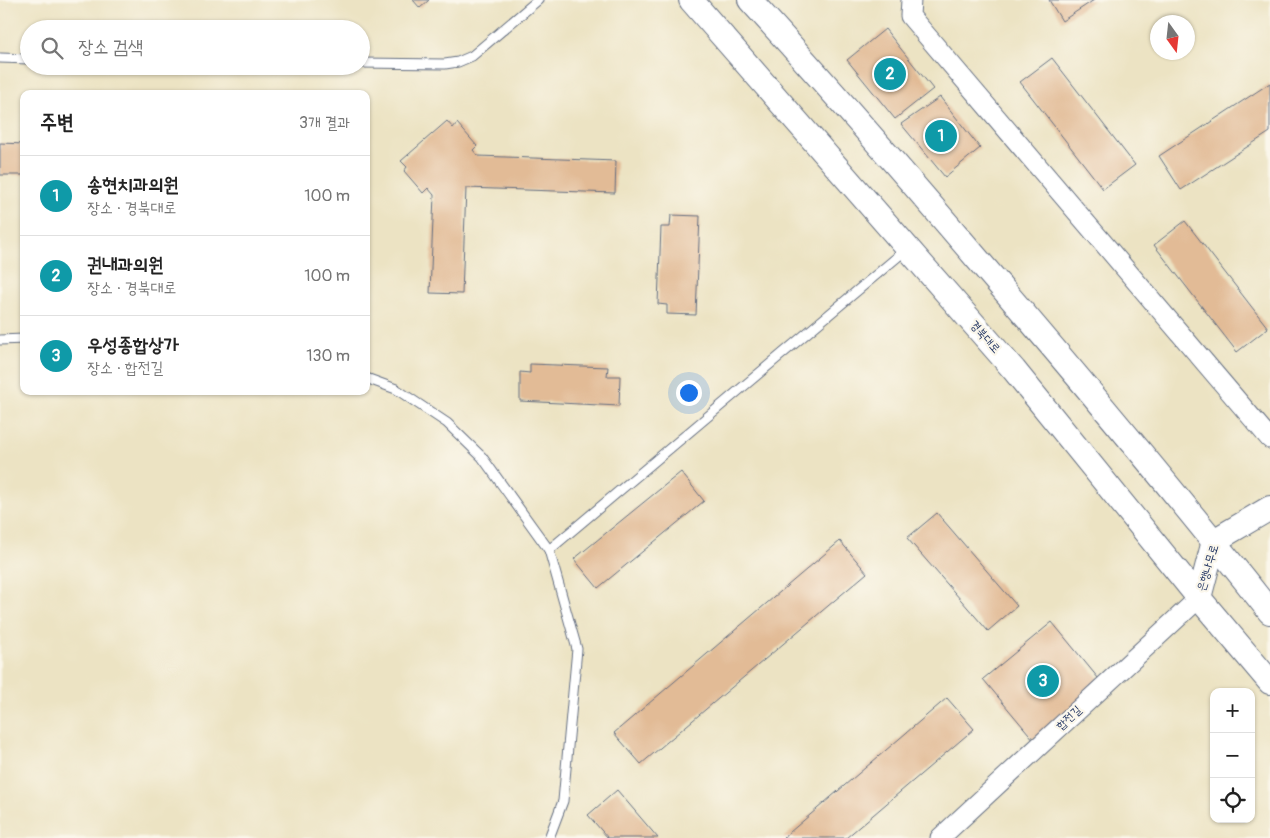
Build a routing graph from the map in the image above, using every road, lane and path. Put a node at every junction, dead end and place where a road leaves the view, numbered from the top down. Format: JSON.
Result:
{"nodes":[{"id":1,"x":538,"y":0,"type":"edge"},
{"id":2,"x":691,"y":0,"type":"edge"},
{"id":3,"x":750,"y":0,"type":"edge"},
{"id":4,"x":912,"y":0,"type":"edge"},
{"id":5,"x":0,"y":58,"type":"edge"},
{"id":6,"x":20,"y":59,"type":"edge"},
{"id":7,"x":370,"y":63,"type":"edge"},
{"id":8,"x":908,"y":248,"type":"junction"},
{"id":9,"x":20,"y":339,"type":"edge"},
{"id":10,"x":0,"y":340,"type":"edge"},
{"id":11,"x":370,"y":379,"type":"edge"},
{"id":12,"x":1270,"y":439,"type":"edge"},
{"id":13,"x":1270,"y":508,"type":"edge"},
{"id":14,"x":1214,"y":541,"type":"junction"},
{"id":15,"x":549,"y":550,"type":"junction"},
{"id":16,"x":1199,"y":598,"type":"junction"},
{"id":17,"x":1270,"y":612,"type":"edge"},
{"id":18,"x":1270,"y":682,"type":"edge"},
{"id":19,"x":549,"y":838,"type":"edge"},
{"id":20,"x":940,"y":838,"type":"edge"}],
"edges":[{"from":1,"to":7,"type":"lane"},
{"from":2,"to":8,"type":"street","name":"경북대로"},
{"from":3,"to":14,"type":"street"},
{"from":4,"to":12,"type":"street"},
{"from":5,"to":6,"type":"lane"},
{"from":8,"to":15,"type":"lane"},
{"from":8,"to":16,"type":"street","name":"경북대로"},
{"from":9,"to":10,"type":"lane"},
{"from":11,"to":15,"type":"lane"},
{"from":13,"to":14,"type":"street","name":"은행나무로"},
{"from":14,"to":16,"type":"street","name":"은행나무로"},
{"from":14,"to":17,"type":"street"},
{"from":15,"to":19,"type":"lane"},
{"from":16,"to":18,"type":"street","name":"경북대로"},
{"from":16,"to":20,"type":"street","name":"합전길"}]}
